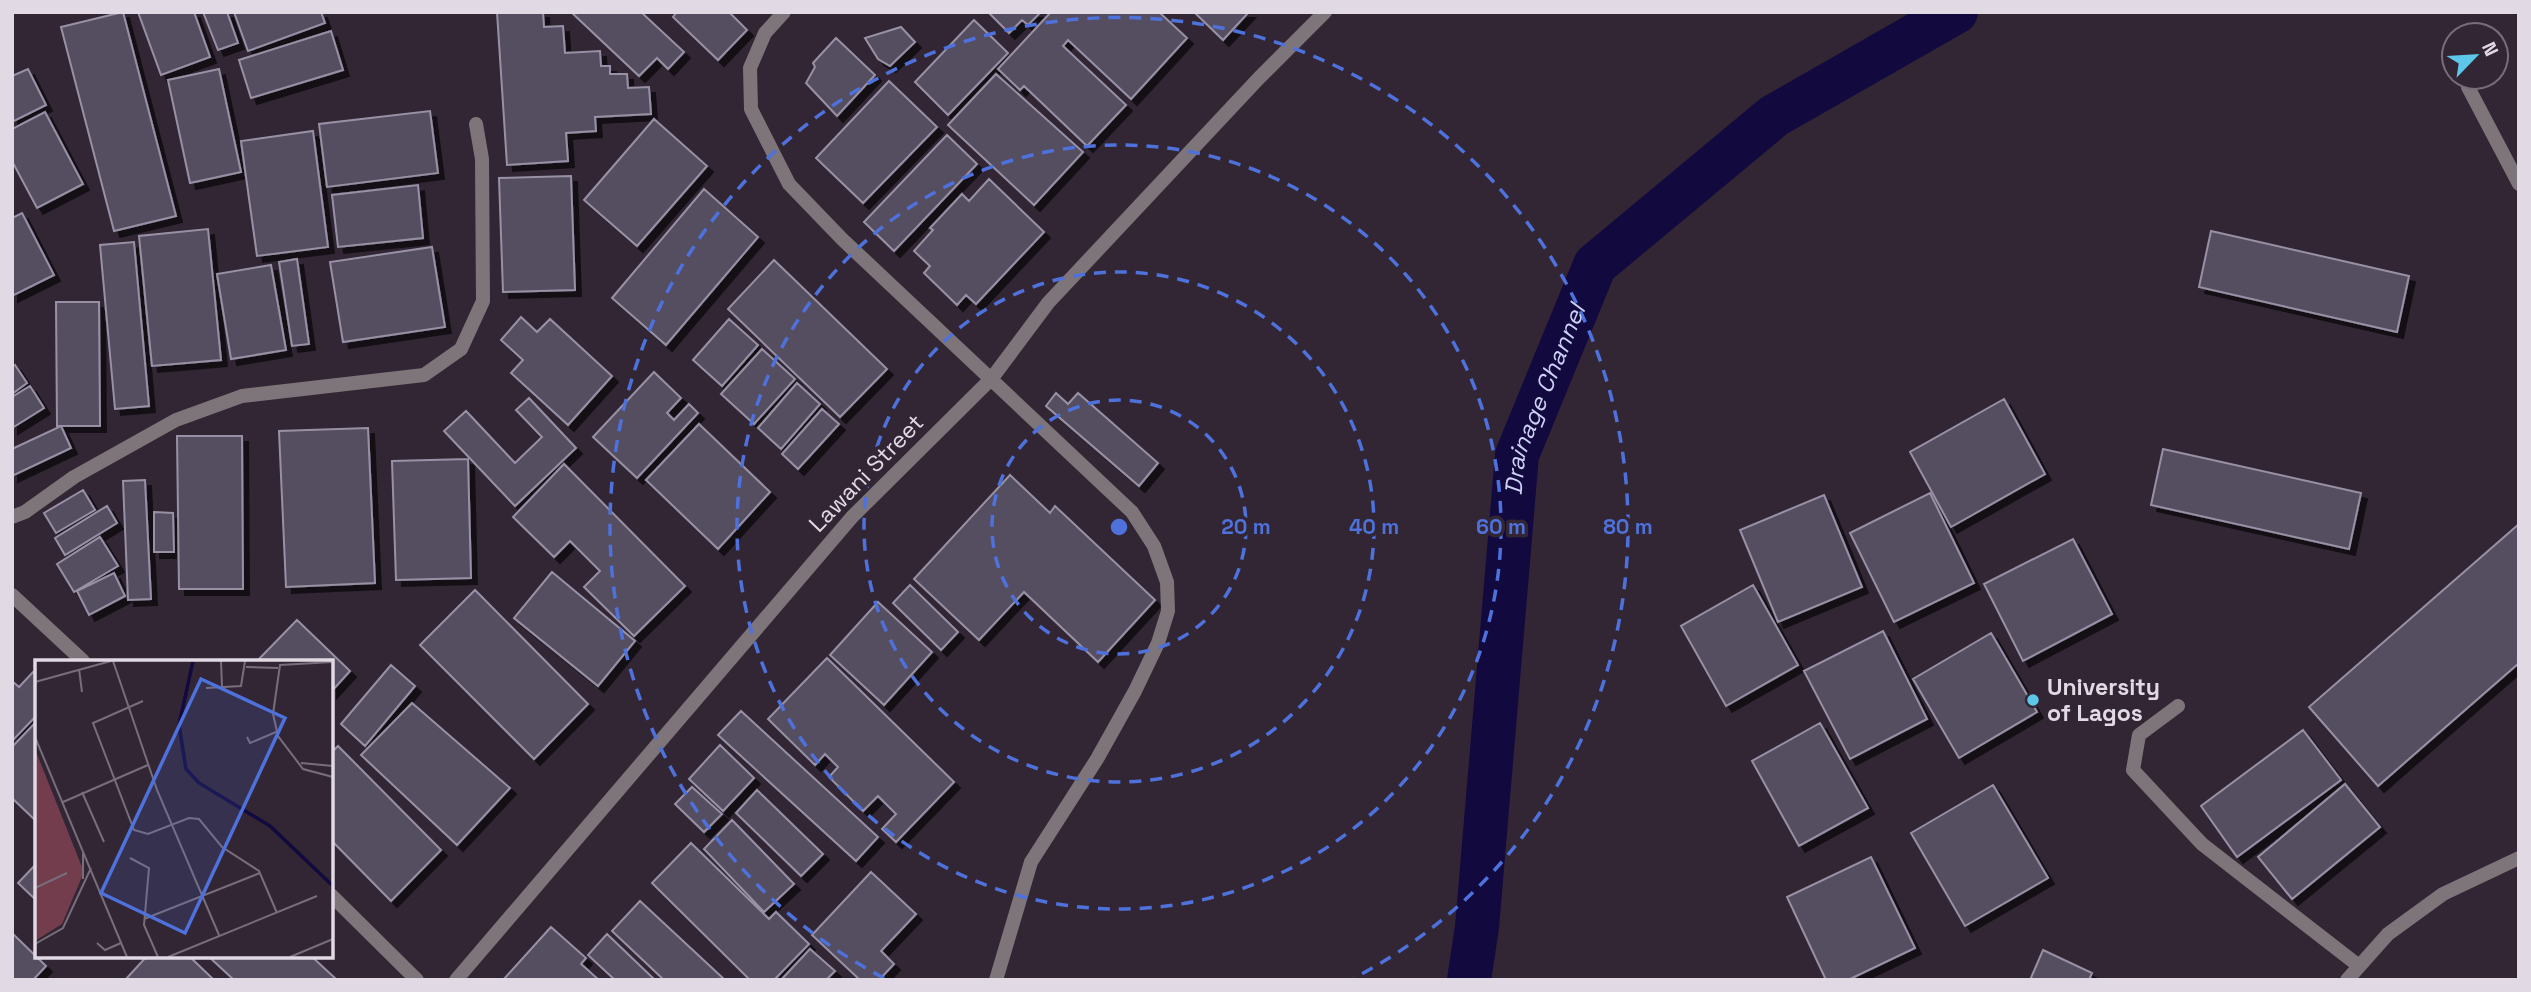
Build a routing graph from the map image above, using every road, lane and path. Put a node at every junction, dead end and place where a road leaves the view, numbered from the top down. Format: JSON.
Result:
{"nodes":[{"id":1,"x":784,"y":12,"type":"edge"},
{"id":2,"x":1325,"y":12,"type":"edge"},
{"id":3,"x":2470,"y":91,"type":"edge"},
{"id":4,"x":476,"y":124,"type":"dead end"},
{"id":5,"x":2519,"y":184,"type":"edge"},
{"id":6,"x":992,"y":378,"type":"junction"},
{"id":7,"x":12,"y":517,"type":"edge"},
{"id":8,"x":12,"y":595,"type":"edge"},
{"id":9,"x":82,"y":660,"type":"edge"},
{"id":10,"x":2178,"y":706,"type":"dead end"},
{"id":11,"x":2519,"y":858,"type":"edge"},
{"id":12,"x":332,"y":896,"type":"edge"},
{"id":13,"x":2359,"y":966,"type":"junction"},
{"id":14,"x":417,"y":980,"type":"edge"},
{"id":15,"x":456,"y":980,"type":"edge"},
{"id":16,"x":996,"y":980,"type":"edge"},
{"id":17,"x":2347,"y":980,"type":"edge"}],
"edges":[{"from":1,"to":6,"type":"street"},
{"from":2,"to":6,"type":"street","name":"Lawani Street"},
{"from":3,"to":5,"type":"street"},
{"from":4,"to":7,"type":"street"},
{"from":6,"to":15,"type":"street","name":"Lawani Street"},
{"from":6,"to":16,"type":"street"},
{"from":8,"to":9,"type":"street"},
{"from":10,"to":13,"type":"street"},
{"from":11,"to":13,"type":"street"},
{"from":12,"to":14,"type":"street"},
{"from":13,"to":17,"type":"street"}]}
